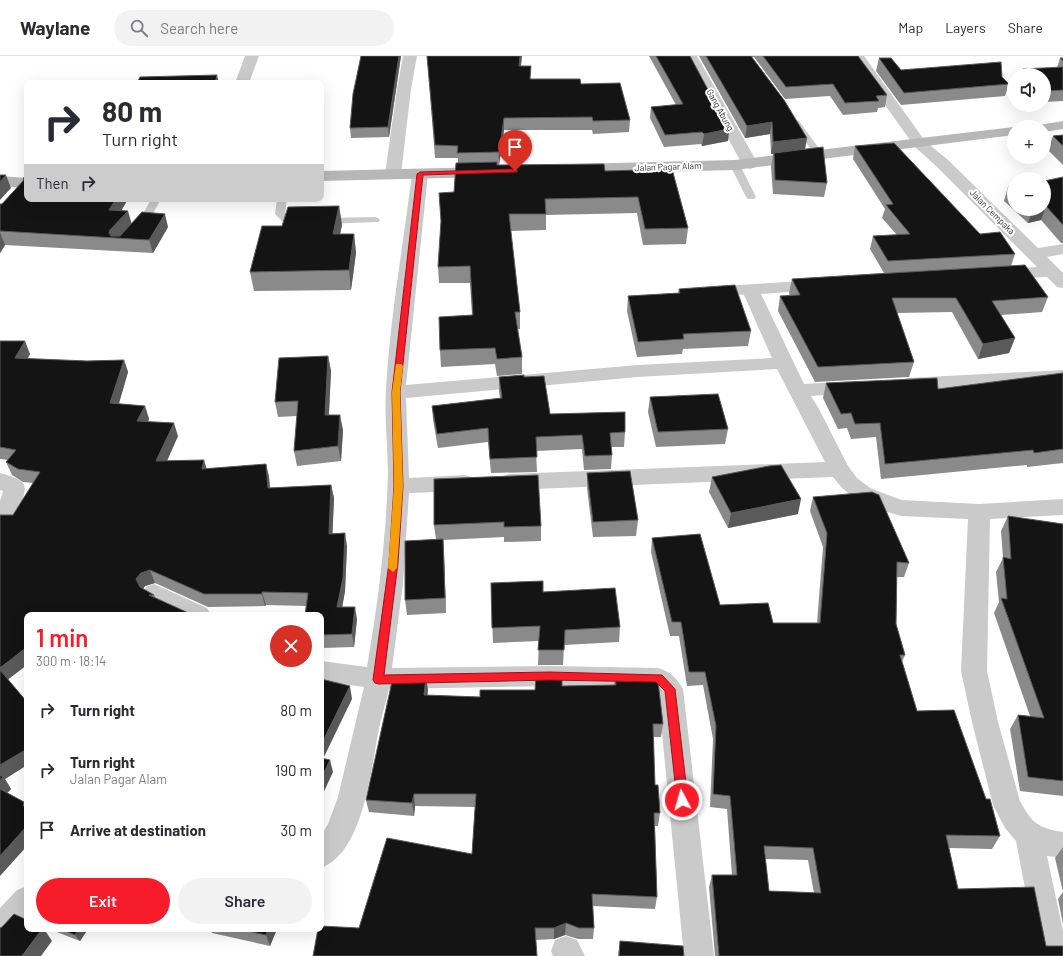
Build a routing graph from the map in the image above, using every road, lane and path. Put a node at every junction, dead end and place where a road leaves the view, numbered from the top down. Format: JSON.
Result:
{"nodes":[{"id":1,"x":252,"y":56,"type":"edge"},
{"id":2,"x":410,"y":56,"type":"edge"},
{"id":3,"x":690,"y":56,"type":"edge"},
{"id":4,"x":857,"y":56,"type":"edge"},
{"id":5,"x":243,"y":80,"type":"edge"},
{"id":6,"x":792,"y":118,"type":"edge"},
{"id":7,"x":1063,"y":125,"type":"edge"},
{"id":8,"x":1051,"y":127,"type":"edge"},
{"id":9,"x":1007,"y":133,"type":"edge"},
{"id":10,"x":920,"y":144,"type":"junction"},
{"id":11,"x":820,"y":156,"type":"junction"},
{"id":12,"x":742,"y":164,"type":"junction"},
{"id":13,"x":562,"y":170,"type":"edge"},
{"id":14,"x":499,"y":172,"type":"edge"},
{"id":15,"x":393,"y":174,"type":"junction"},
{"id":16,"x":420,"y":174,"type":"junction"},
{"id":17,"x":324,"y":176,"type":"edge"},
{"id":18,"x":0,"y":181,"type":"edge"},
{"id":19,"x":24,"y":186,"type":"edge"},
{"id":20,"x":751,"y":197,"type":"dead end"},
{"id":21,"x":154,"y":202,"type":"edge"},
{"id":22,"x":282,"y":202,"type":"edge"},
{"id":23,"x":376,"y":220,"type":"dead end"},
{"id":24,"x":130,"y":234,"type":"edge"},
{"id":25,"x":1063,"y":249,"type":"edge"},
{"id":26,"x":1034,"y":254,"type":"junction"},
{"id":27,"x":988,"y":275,"type":"edge"},
{"id":28,"x":1057,"y":277,"type":"edge"},
{"id":29,"x":837,"y":284,"type":"edge"},
{"id":30,"x":750,"y":289,"type":"junction"},
{"id":31,"x":720,"y":290,"type":"edge"},
{"id":32,"x":784,"y":362,"type":"junction"},
{"id":33,"x":1063,"y":376,"type":"edge"},
{"id":34,"x":396,"y":392,"type":"junction"},
{"id":35,"x":797,"y":392,"type":"junction"},
{"id":36,"x":840,"y":469,"type":"junction"},
{"id":37,"x":0,"y":481,"type":"edge"},
{"id":38,"x":398,"y":486,"type":"junction"},
{"id":39,"x":1063,"y":507,"type":"edge"},
{"id":40,"x":980,"y":512,"type":"junction"},
{"id":41,"x":0,"y":520,"type":"edge"},
{"id":42,"x":154,"y":592,"type":"dead end"},
{"id":43,"x":193,"y":612,"type":"edge"},
{"id":44,"x":324,"y":671,"type":"edge"},
{"id":45,"x":378,"y":680,"type":"junction"},
{"id":46,"x":1029,"y":835,"type":"junction"},
{"id":47,"x":1063,"y":845,"type":"edge"},
{"id":48,"x":324,"y":853,"type":"edge"},
{"id":49,"x":24,"y":903,"type":"edge"},
{"id":50,"x":0,"y":929,"type":"edge"},
{"id":51,"x":699,"y":956,"type":"edge"},
{"id":52,"x":1053,"y":956,"type":"edge"}],
"edges":[{"from":1,"to":5,"type":"street"},
{"from":2,"to":15,"type":"street"},
{"from":3,"to":12,"type":"street","name":"Gang Abung"},
{"from":4,"to":10,"type":"street","name":"Jalan Cempaka"},
{"from":6,"to":11,"type":"lane"},
{"from":7,"to":8,"type":"street"},
{"from":9,"to":10,"type":"street","name":"Jalan Pagar Alam"},
{"from":10,"to":11,"type":"street","name":"Jalan Pagar Alam"},
{"from":10,"to":26,"type":"street","name":"Jalan Cempaka"},
{"from":11,"to":12,"type":"street","name":"Jalan Pagar Alam"},
{"from":12,"to":13,"type":"street","name":"Jalan Pagar Alam"},
{"from":12,"to":20,"type":"lane"},
{"from":14,"to":16,"type":"street"},
{"from":15,"to":16,"type":"street"},
{"from":15,"to":17,"type":"street"},
{"from":16,"to":34,"type":"street"},
{"from":18,"to":19,"type":"street"},
{"from":21,"to":24,"type":"lane"},
{"from":22,"to":23,"type":"lane"},
{"from":25,"to":26,"type":"street"},
{"from":26,"to":28,"type":"street","name":"Jalan Cempaka"},
{"from":27,"to":28,"type":"street"},
{"from":29,"to":30,"type":"street"},
{"from":30,"to":31,"type":"street"},
{"from":30,"to":32,"type":"street"},
{"from":32,"to":34,"type":"street"},
{"from":32,"to":35,"type":"street"},
{"from":33,"to":35,"type":"street"},
{"from":34,"to":38,"type":"street"},
{"from":35,"to":36,"type":"street"},
{"from":36,"to":38,"type":"street"},
{"from":36,"to":40,"type":"street"},
{"from":37,"to":41,"type":"street"},
{"from":38,"to":45,"type":"street"},
{"from":39,"to":40,"type":"street"},
{"from":40,"to":46,"type":"street"},
{"from":42,"to":43,"type":"street"},
{"from":44,"to":45,"type":"street"},
{"from":45,"to":48,"type":"street"},
{"from":45,"to":51,"type":"street"},
{"from":46,"to":47,"type":"street"},
{"from":46,"to":52,"type":"street"},
{"from":49,"to":50,"type":"street"}]}
